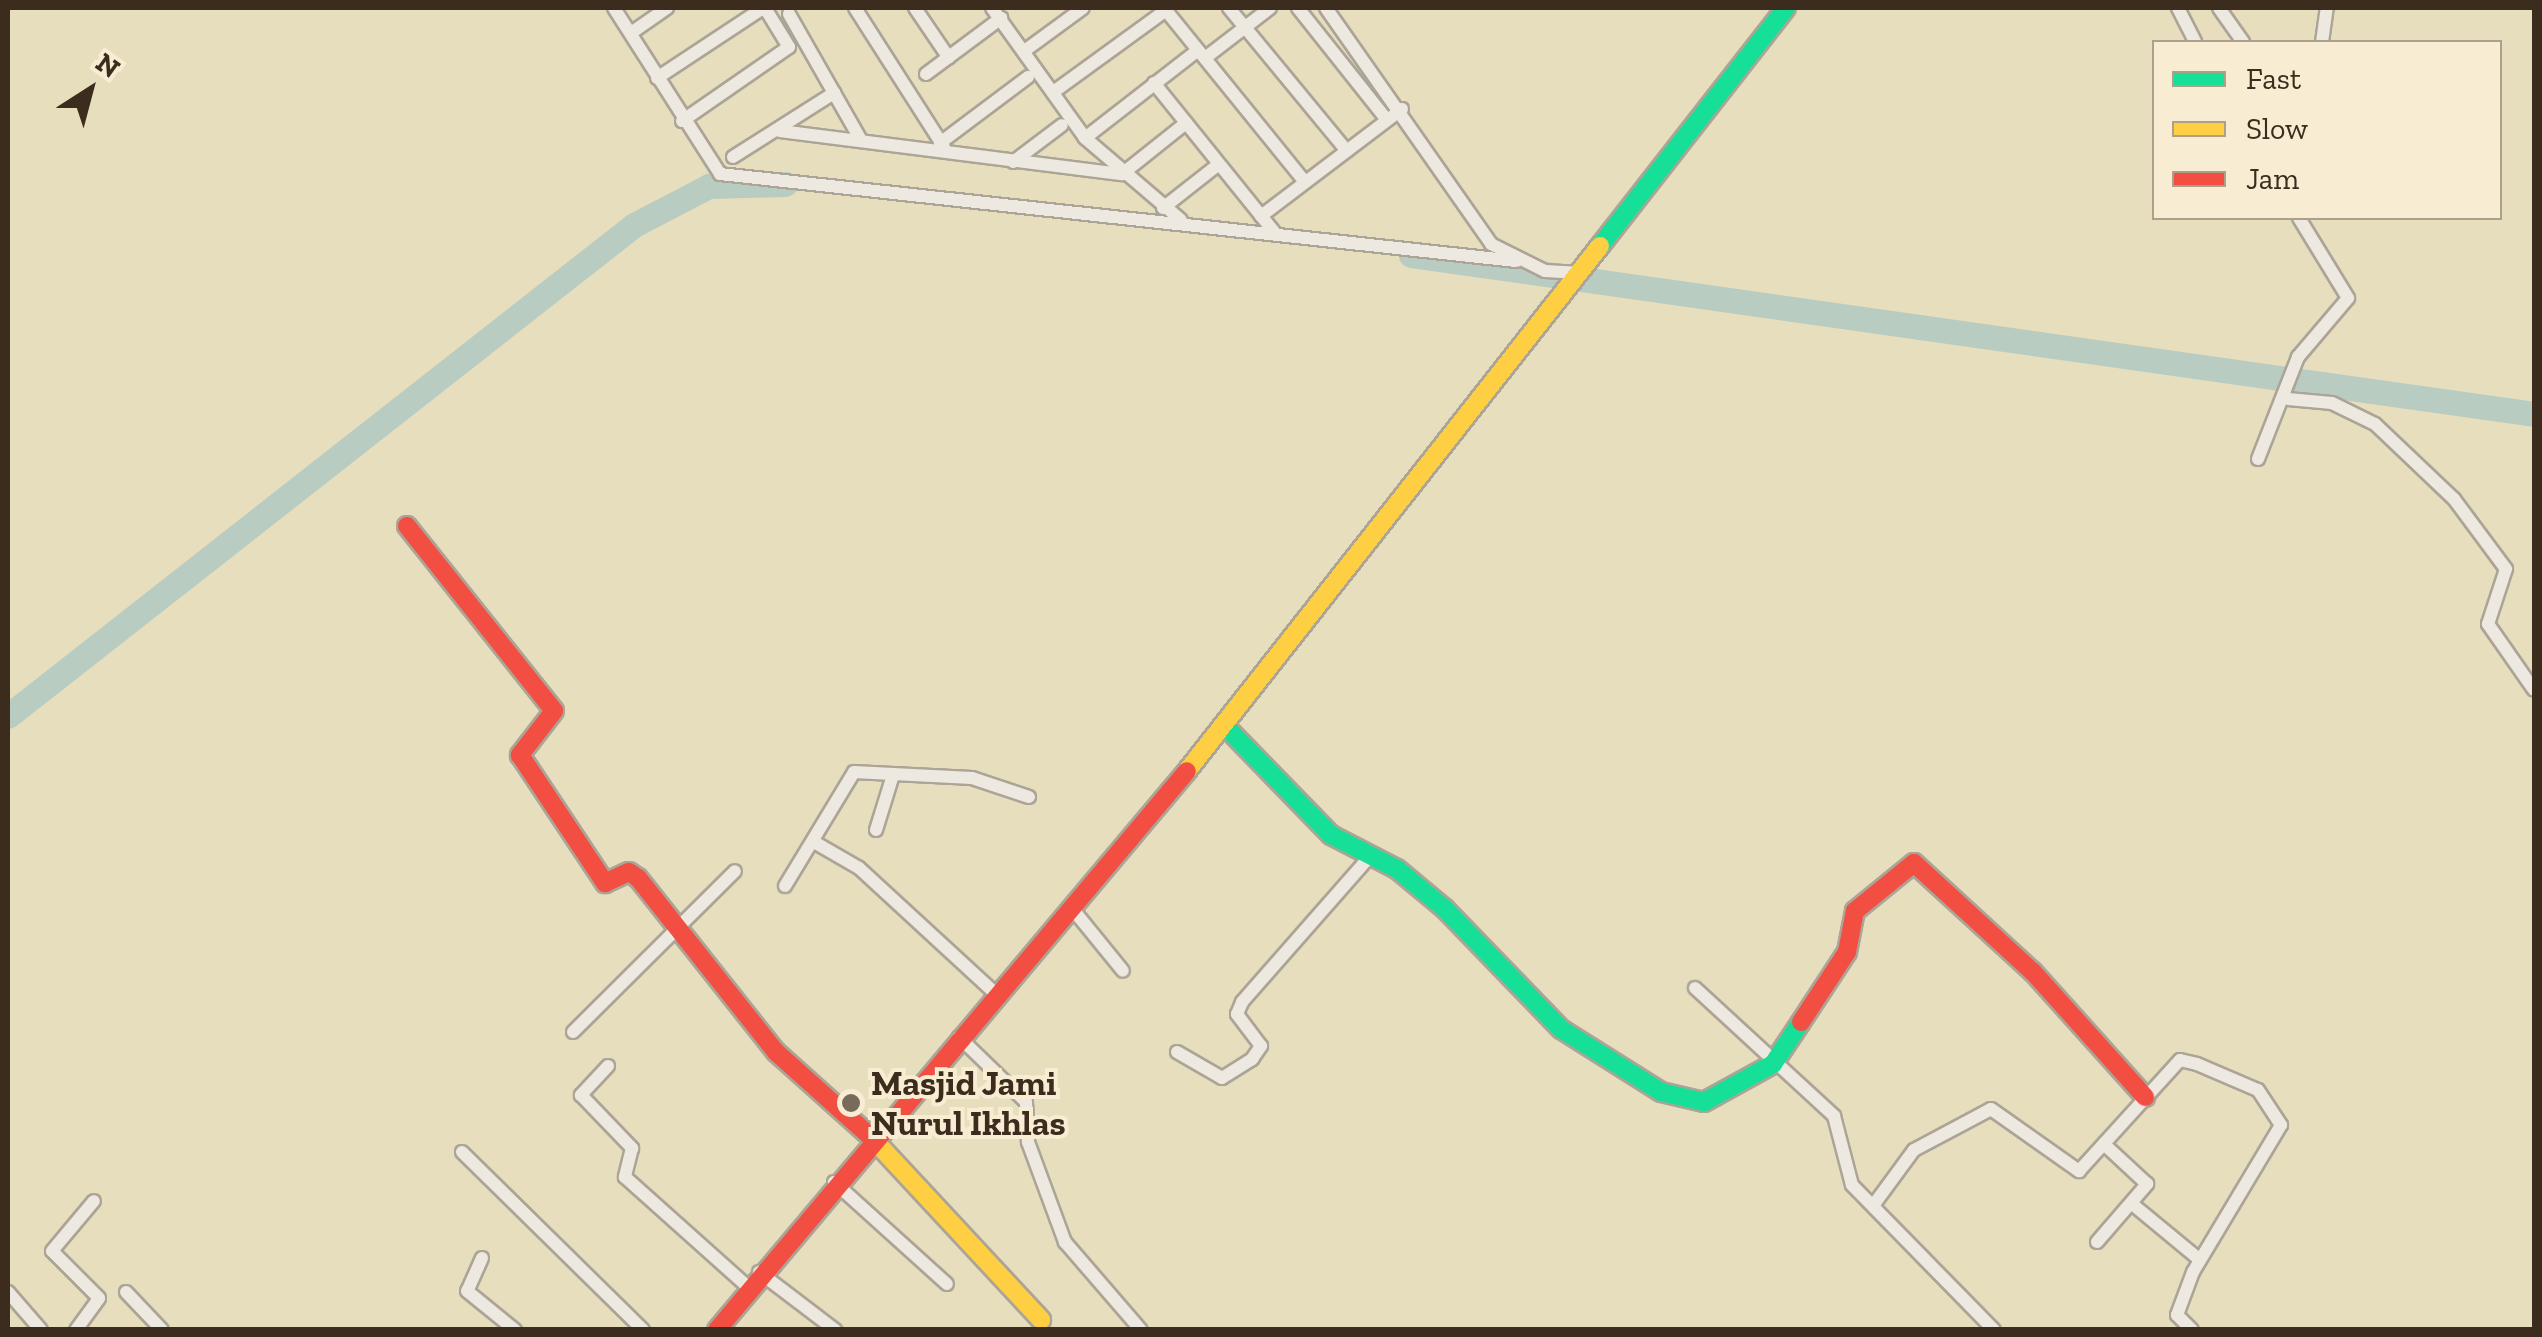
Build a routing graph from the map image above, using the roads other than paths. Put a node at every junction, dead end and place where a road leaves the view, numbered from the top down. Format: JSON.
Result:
{"nodes":[{"id":1,"x":614,"y":8,"type":"edge"},
{"id":2,"x":668,"y":8,"type":"edge"},
{"id":3,"x":764,"y":8,"type":"edge"},
{"id":4,"x":855,"y":8,"type":"edge"},
{"id":5,"x":914,"y":8,"type":"edge"},
{"id":6,"x":1083,"y":8,"type":"edge"},
{"id":7,"x":1229,"y":8,"type":"edge"},
{"id":8,"x":1270,"y":8,"type":"edge"},
{"id":9,"x":1298,"y":8,"type":"edge"},
{"id":10,"x":1326,"y":8,"type":"edge"},
{"id":11,"x":1786,"y":8,"type":"edge"},
{"id":12,"x":2178,"y":8,"type":"edge"},
{"id":13,"x":2220,"y":8,"type":"edge"},
{"id":14,"x":2327,"y":8,"type":"edge"},
{"id":15,"x":1165,"y":9,"type":"edge"},
{"id":16,"x":996,"y":13,"type":"edge"},
{"id":17,"x":789,"y":14,"type":"dead end"},
{"id":18,"x":1245,"y":27,"type":"junction"},
{"id":19,"x":631,"y":33,"type":"junction"},
{"id":20,"x":2194,"y":40,"type":"edge"},
{"id":21,"x":2242,"y":40,"type":"edge"},
{"id":22,"x":2322,"y":40,"type":"edge"},
{"id":23,"x":1027,"y":50,"type":"junction"},
{"id":24,"x":1201,"y":54,"type":"junction"},
{"id":25,"x":948,"y":58,"type":"junction"},
{"id":26,"x":926,"y":74,"type":"dead end"},
{"id":27,"x":1028,"y":77,"type":"dead end"},
{"id":28,"x":656,"y":78,"type":"junction"},
{"id":29,"x":1154,"y":83,"type":"junction"},
{"id":30,"x":1056,"y":90,"type":"junction"},
{"id":31,"x":834,"y":92,"type":"junction"},
{"id":32,"x":1402,"y":109,"type":"junction"},
{"id":33,"x":1387,"y":120,"type":"junction"},
{"id":34,"x":682,"y":121,"type":"junction"},
{"id":35,"x":1186,"y":123,"type":"junction"},
{"id":36,"x":1062,"y":125,"type":"dead end"},
{"id":37,"x":780,"y":131,"type":"junction"},
{"id":38,"x":1085,"y":138,"type":"junction"},
{"id":39,"x":861,"y":140,"type":"junction"},
{"id":40,"x":942,"y":145,"type":"junction"},
{"id":41,"x":1347,"y":151,"type":"junction"},
{"id":42,"x":733,"y":157,"type":"dead end"},
{"id":43,"x":1013,"y":162,"type":"junction"},
{"id":44,"x":1219,"y":164,"type":"junction"},
{"id":45,"x":1122,"y":174,"type":"junction"},
{"id":46,"x":1305,"y":182,"type":"junction"},
{"id":47,"x":1163,"y":208,"type":"junction"},
{"id":48,"x":1261,"y":216,"type":"junction"},
{"id":49,"x":2300,"y":220,"type":"edge"},
{"id":50,"x":1183,"y":222,"type":"junction"},
{"id":51,"x":1274,"y":233,"type":"junction"},
{"id":52,"x":1516,"y":261,"type":"junction"},
{"id":53,"x":1580,"y":274,"type":"junction"},
{"id":54,"x":2289,"y":396,"type":"junction"},
{"id":55,"x":2258,"y":459,"type":"dead end"},
{"id":56,"x":407,"y":526,"type":"dead end"},
{"id":57,"x":2534,"y":690,"type":"edge"},
{"id":58,"x":1225,"y":726,"type":"junction"},
{"id":59,"x":893,"y":775,"type":"junction"},
{"id":60,"x":1028,"y":797,"type":"dead end"},
{"id":61,"x":876,"y":830,"type":"dead end"},
{"id":62,"x":814,"y":842,"type":"junction"},
{"id":63,"x":1371,"y":855,"type":"junction"},
{"id":64,"x":735,"y":871,"type":"dead end"},
{"id":65,"x":786,"y":886,"type":"dead end"},
{"id":66,"x":1072,"y":907,"type":"junction"},
{"id":67,"x":672,"y":926,"type":"junction"},
{"id":68,"x":1122,"y":971,"type":"dead end"},
{"id":69,"x":1695,"y":988,"type":"dead end"},
{"id":70,"x":996,"y":994,"type":"junction"},
{"id":71,"x":573,"y":1032,"type":"dead end"},
{"id":72,"x":958,"y":1037,"type":"junction"},
{"id":73,"x":1177,"y":1052,"type":"dead end"},
{"id":74,"x":1773,"y":1064,"type":"junction"},
{"id":75,"x":608,"y":1066,"type":"dead end"},
{"id":76,"x":2146,"y":1096,"type":"junction"},
{"id":77,"x":868,"y":1142,"type":"junction"},
{"id":78,"x":2104,"y":1144,"type":"junction"},
{"id":79,"x":462,"y":1152,"type":"dead end"},
{"id":80,"x":834,"y":1182,"type":"junction"},
{"id":81,"x":94,"y":1201,"type":"dead end"},
{"id":82,"x":1876,"y":1203,"type":"junction"},
{"id":83,"x":2131,"y":1203,"type":"junction"},
{"id":84,"x":2097,"y":1242,"type":"dead end"},
{"id":85,"x":482,"y":1258,"type":"dead end"},
{"id":86,"x":2200,"y":1260,"type":"junction"},
{"id":87,"x":754,"y":1279,"type":"junction"},
{"id":88,"x":947,"y":1284,"type":"dead end"},
{"id":89,"x":8,"y":1292,"type":"edge"},
{"id":90,"x":126,"y":1292,"type":"dead end"},
{"id":91,"x":1040,"y":1320,"type":"dead end"},
{"id":92,"x":41,"y":1330,"type":"edge"},
{"id":93,"x":76,"y":1330,"type":"edge"},
{"id":94,"x":162,"y":1330,"type":"edge"},
{"id":95,"x":515,"y":1330,"type":"edge"},
{"id":96,"x":643,"y":1330,"type":"edge"},
{"id":97,"x":718,"y":1330,"type":"edge"},
{"id":98,"x":835,"y":1330,"type":"edge"},
{"id":99,"x":1141,"y":1330,"type":"edge"},
{"id":100,"x":1994,"y":1330,"type":"edge"},
{"id":101,"x":2192,"y":1330,"type":"edge"}],
"edges":[{"from":1,"to":19,"type":"street"},
{"from":2,"to":19,"type":"street"},
{"from":3,"to":28,"type":"street"},
{"from":3,"to":34,"type":"street"},
{"from":4,"to":40,"type":"street"},
{"from":5,"to":25,"type":"street"},
{"from":6,"to":23,"type":"street"},
{"from":7,"to":18,"type":"street"},
{"from":8,"to":18,"type":"street"},
{"from":9,"to":33,"type":"street"},
{"from":10,"to":32,"type":"street"},
{"from":11,"to":53,"type":"street"},
{"from":12,"to":20,"type":"street"},
{"from":13,"to":21,"type":"street"},
{"from":14,"to":22,"type":"street"},
{"from":15,"to":24,"type":"street"},
{"from":15,"to":30,"type":"street"},
{"from":16,"to":23,"type":"street"},
{"from":16,"to":25,"type":"street"},
{"from":17,"to":31,"type":"street"},
{"from":18,"to":24,"type":"street"},
{"from":18,"to":41,"type":"street"},
{"from":19,"to":28,"type":"street"},
{"from":23,"to":30,"type":"street"},
{"from":24,"to":29,"type":"street"},
{"from":24,"to":46,"type":"street"},
{"from":25,"to":26,"type":"street"},
{"from":27,"to":40,"type":"street"},
{"from":28,"to":34,"type":"street"},
{"from":29,"to":35,"type":"street"},
{"from":29,"to":38,"type":"street"},
{"from":30,"to":38,"type":"street"},
{"from":31,"to":37,"type":"street"},
{"from":31,"to":39,"type":"street"},
{"from":32,"to":33,"type":"street"},
{"from":32,"to":52,"type":"street"},
{"from":33,"to":41,"type":"street"},
{"from":34,"to":50,"type":"street"},
{"from":35,"to":44,"type":"street"},
{"from":35,"to":45,"type":"street"},
{"from":36,"to":43,"type":"street"},
{"from":37,"to":39,"type":"street"},
{"from":37,"to":42,"type":"street"},
{"from":38,"to":45,"type":"street"},
{"from":39,"to":40,"type":"street"},
{"from":40,"to":43,"type":"street"},
{"from":41,"to":46,"type":"street"},
{"from":43,"to":45,"type":"street"},
{"from":44,"to":47,"type":"street"},
{"from":44,"to":48,"type":"street"},
{"from":45,"to":47,"type":"street"},
{"from":46,"to":48,"type":"street"},
{"from":47,"to":50,"type":"street"},
{"from":48,"to":51,"type":"street"},
{"from":49,"to":54,"type":"street"},
{"from":50,"to":51,"type":"street"},
{"from":51,"to":52,"type":"street"},
{"from":52,"to":53,"type":"street"},
{"from":53,"to":58,"type":"street"},
{"from":54,"to":55,"type":"street"},
{"from":54,"to":57,"type":"street"},
{"from":56,"to":67,"type":"street"},
{"from":58,"to":63,"type":"street"},
{"from":58,"to":66,"type":"street"},
{"from":59,"to":60,"type":"street"},
{"from":59,"to":61,"type":"street"},
{"from":59,"to":62,"type":"street"},
{"from":62,"to":65,"type":"street"},
{"from":62,"to":70,"type":"street"},
{"from":63,"to":73,"type":"street"},
{"from":63,"to":74,"type":"street"},
{"from":64,"to":67,"type":"street"},
{"from":66,"to":68,"type":"street"},
{"from":66,"to":70,"type":"street"},
{"from":67,"to":71,"type":"street"},
{"from":67,"to":77,"type":"street"},
{"from":69,"to":74,"type":"street"},
{"from":70,"to":72,"type":"street"},
{"from":72,"to":77,"type":"street"},
{"from":72,"to":99,"type":"street"},
{"from":74,"to":76,"type":"street"},
{"from":74,"to":82,"type":"street"},
{"from":75,"to":87,"type":"street"},
{"from":76,"to":78,"type":"street"},
{"from":76,"to":86,"type":"street"},
{"from":77,"to":80,"type":"street"},
{"from":77,"to":91,"type":"street"},
{"from":78,"to":82,"type":"street"},
{"from":78,"to":83,"type":"street"},
{"from":79,"to":96,"type":"street"},
{"from":80,"to":87,"type":"street"},
{"from":80,"to":88,"type":"street"},
{"from":81,"to":93,"type":"street"},
{"from":82,"to":100,"type":"street"},
{"from":83,"to":84,"type":"street"},
{"from":83,"to":86,"type":"street"},
{"from":85,"to":95,"type":"street"},
{"from":86,"to":101,"type":"street"},
{"from":87,"to":97,"type":"street"},
{"from":87,"to":98,"type":"street"},
{"from":89,"to":92,"type":"street"},
{"from":90,"to":94,"type":"street"}]}
